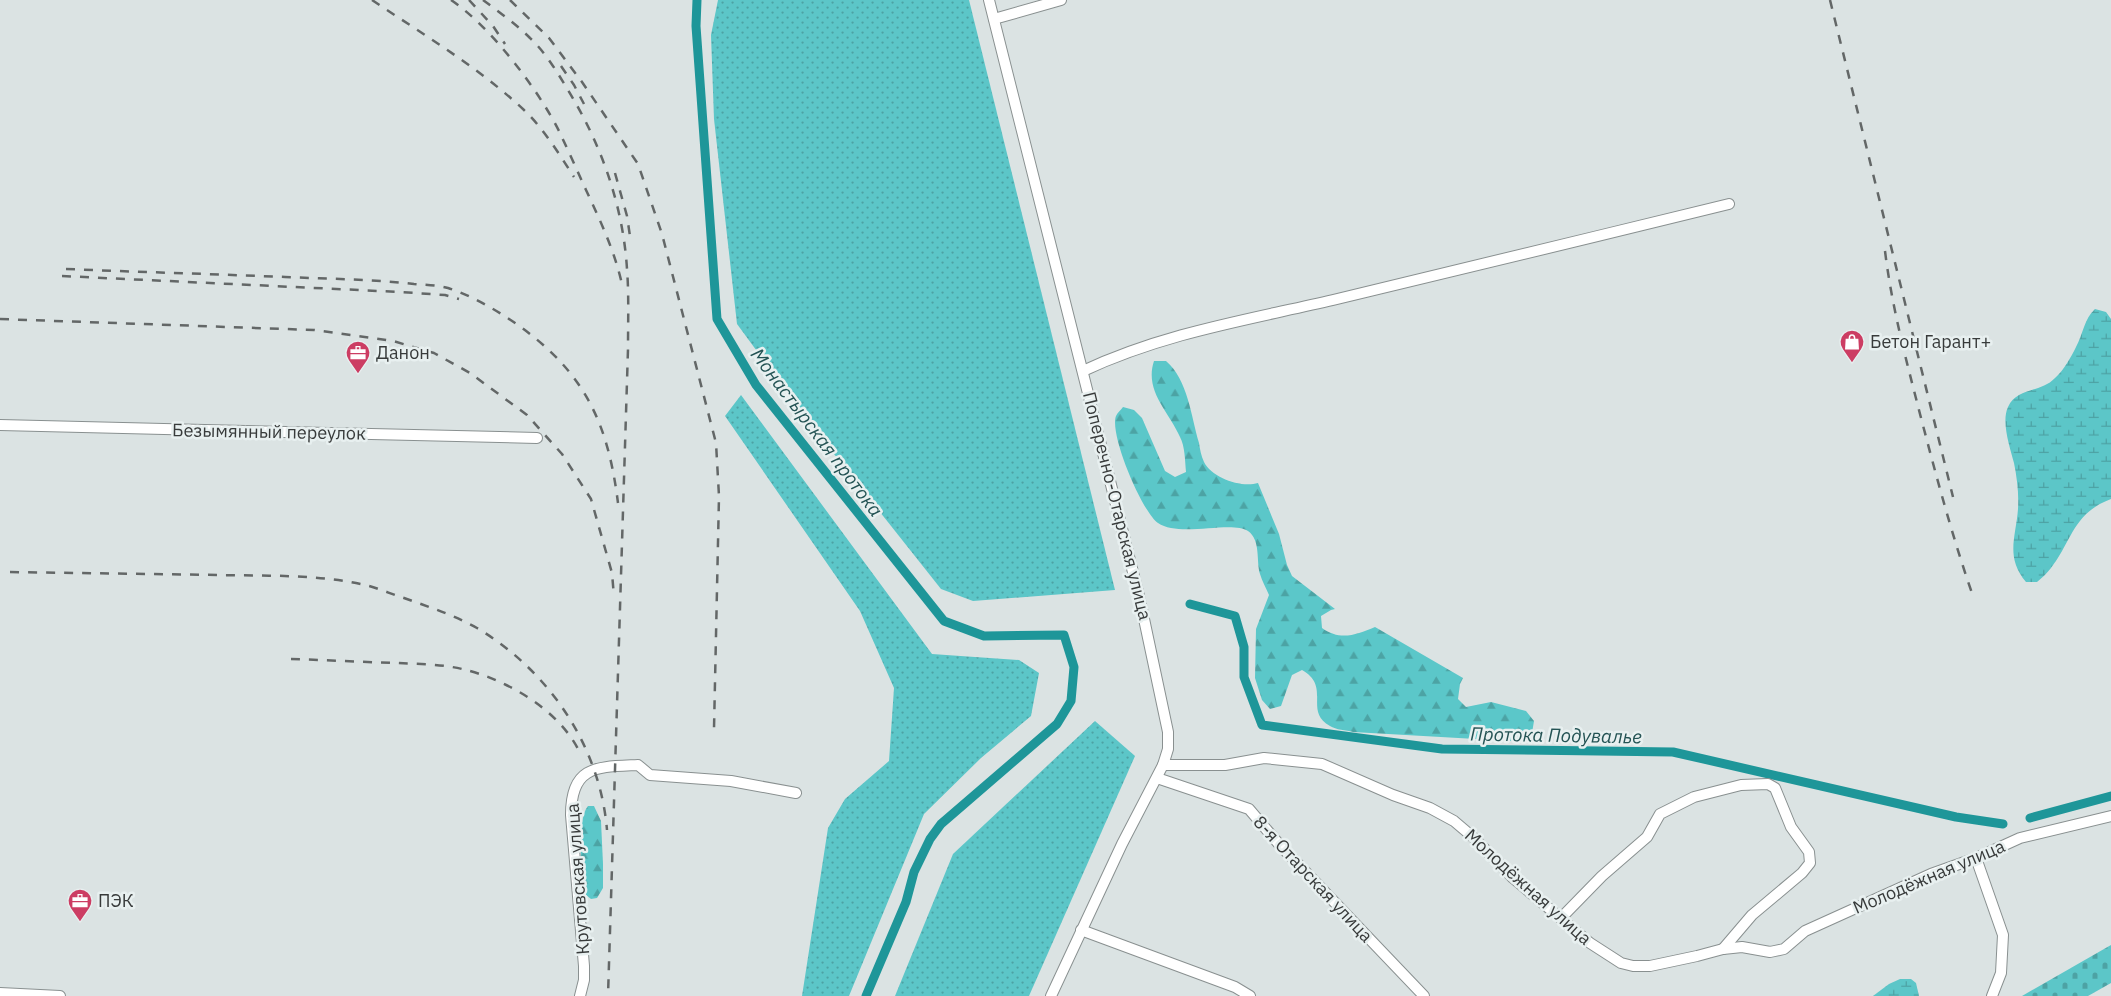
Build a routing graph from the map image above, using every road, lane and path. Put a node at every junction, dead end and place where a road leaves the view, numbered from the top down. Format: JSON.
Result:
{"nodes":[{"id":1,"x":989,"y":0,"type":"edge"},
{"id":2,"x":1061,"y":0,"type":"edge"},
{"id":3,"x":994,"y":19,"type":"junction"},
{"id":4,"x":1729,"y":204,"type":"dead end"},
{"id":5,"x":1083,"y":371,"type":"junction"},
{"id":6,"x":0,"y":425,"type":"edge"},
{"id":7,"x":537,"y":438,"type":"dead end"},
{"id":8,"x":1163,"y":765,"type":"junction"},
{"id":9,"x":1157,"y":778,"type":"junction"},
{"id":10,"x":796,"y":793,"type":"dead end"},
{"id":11,"x":2111,"y":816,"type":"edge"},
{"id":12,"x":1976,"y":858,"type":"junction"},
{"id":13,"x":1561,"y":918,"type":"junction"},
{"id":14,"x":1081,"y":930,"type":"junction"},
{"id":15,"x":1723,"y":948,"type":"junction"},
{"id":16,"x":0,"y":993,"type":"edge"},
{"id":17,"x":60,"y":996,"type":"edge"},
{"id":18,"x":580,"y":996,"type":"edge"},
{"id":19,"x":1051,"y":996,"type":"edge"},
{"id":20,"x":1250,"y":996,"type":"edge"},
{"id":21,"x":1424,"y":996,"type":"edge"},
{"id":22,"x":1992,"y":996,"type":"edge"}],
"edges":[{"from":1,"to":3,"type":"street","name":"Поперечно-Отарская улица"},
{"from":2,"to":3,"type":"street"},
{"from":3,"to":5,"type":"street","name":"Поперечно-Отарская улица"},
{"from":4,"to":5,"type":"street"},
{"from":5,"to":8,"type":"street","name":"Поперечно-Отарская улица"},
{"from":6,"to":7,"type":"street","name":"Безымянный переулок"},
{"from":8,"to":9,"type":"street","name":"Поперечно-Отарская улица"},
{"from":8,"to":13,"type":"street","name":"Молодёжная улица"},
{"from":9,"to":14,"type":"street","name":"Поперечно-Отарская улица"},
{"from":9,"to":21,"type":"street","name":"8-я Отарская улица"},
{"from":10,"to":18,"type":"street","name":"Крутовская улица"},
{"from":11,"to":12,"type":"street","name":"Молодёжная улица"},
{"from":12,"to":15,"type":"street","name":"Молодёжная улица"},
{"from":12,"to":22,"type":"street"},
{"from":13,"to":15,"type":"street","name":"Молодёжная улица"},
{"from":13,"to":15,"type":"street"},
{"from":14,"to":19,"type":"street","name":"Поперечно-Отарская улица"},
{"from":14,"to":20,"type":"street"},
{"from":16,"to":17,"type":"street"}]}
